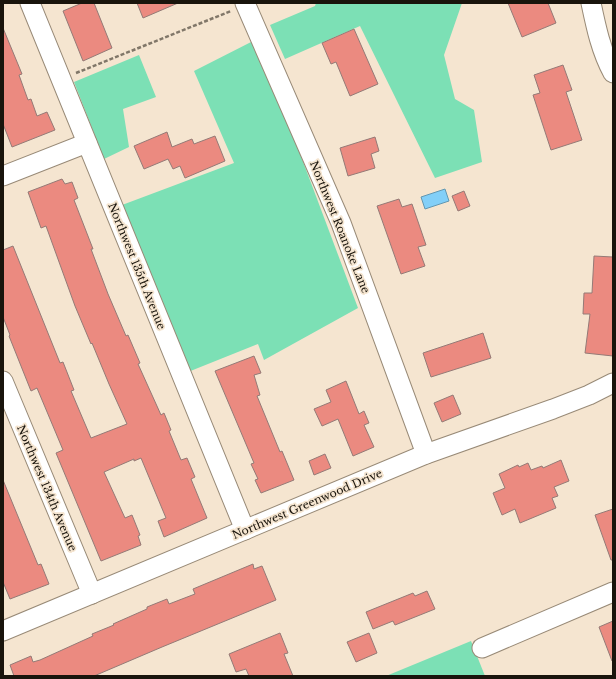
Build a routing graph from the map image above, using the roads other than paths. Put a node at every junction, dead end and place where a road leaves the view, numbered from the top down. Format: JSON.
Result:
{"nodes":[{"id":1,"x":30,"y":3,"type":"edge"},
{"id":2,"x":591,"y":3,"type":"edge"},
{"id":3,"x":246,"y":4,"type":"edge"},
{"id":4,"x":613,"y":73,"type":"edge"},
{"id":5,"x":87,"y":143,"type":"junction"},
{"id":6,"x":3,"y":176,"type":"edge"},
{"id":7,"x":3,"y":381,"type":"edge"},
{"id":8,"x":613,"y":383,"type":"edge"},
{"id":9,"x":426,"y":454,"type":"junction"},
{"id":10,"x":245,"y":530,"type":"junction"},
{"id":11,"x":613,"y":592,"type":"edge"},
{"id":12,"x":92,"y":594,"type":"junction"},
{"id":13,"x":3,"y":631,"type":"edge"},
{"id":14,"x":482,"y":648,"type":"dead end"}],
"edges":[{"from":1,"to":5,"type":"street","name":"Northwest 135th Avenue"},
{"from":2,"to":4,"type":"street"},
{"from":3,"to":9,"type":"street","name":"Northwest Roanoke Lane"},
{"from":5,"to":6,"type":"street"},
{"from":5,"to":10,"type":"street","name":"Northwest 135th Avenue"},
{"from":7,"to":12,"type":"street","name":"Northwest 134th Avenue"},
{"from":8,"to":9,"type":"street","name":"Northwest Greenwood Drive"},
{"from":9,"to":10,"type":"street","name":"Northwest Greenwood Drive"},
{"from":10,"to":12,"type":"street","name":"Northwest Greenwood Drive"},
{"from":11,"to":14,"type":"street"},
{"from":12,"to":13,"type":"street","name":"Northwest Greenwood Drive"}]}
